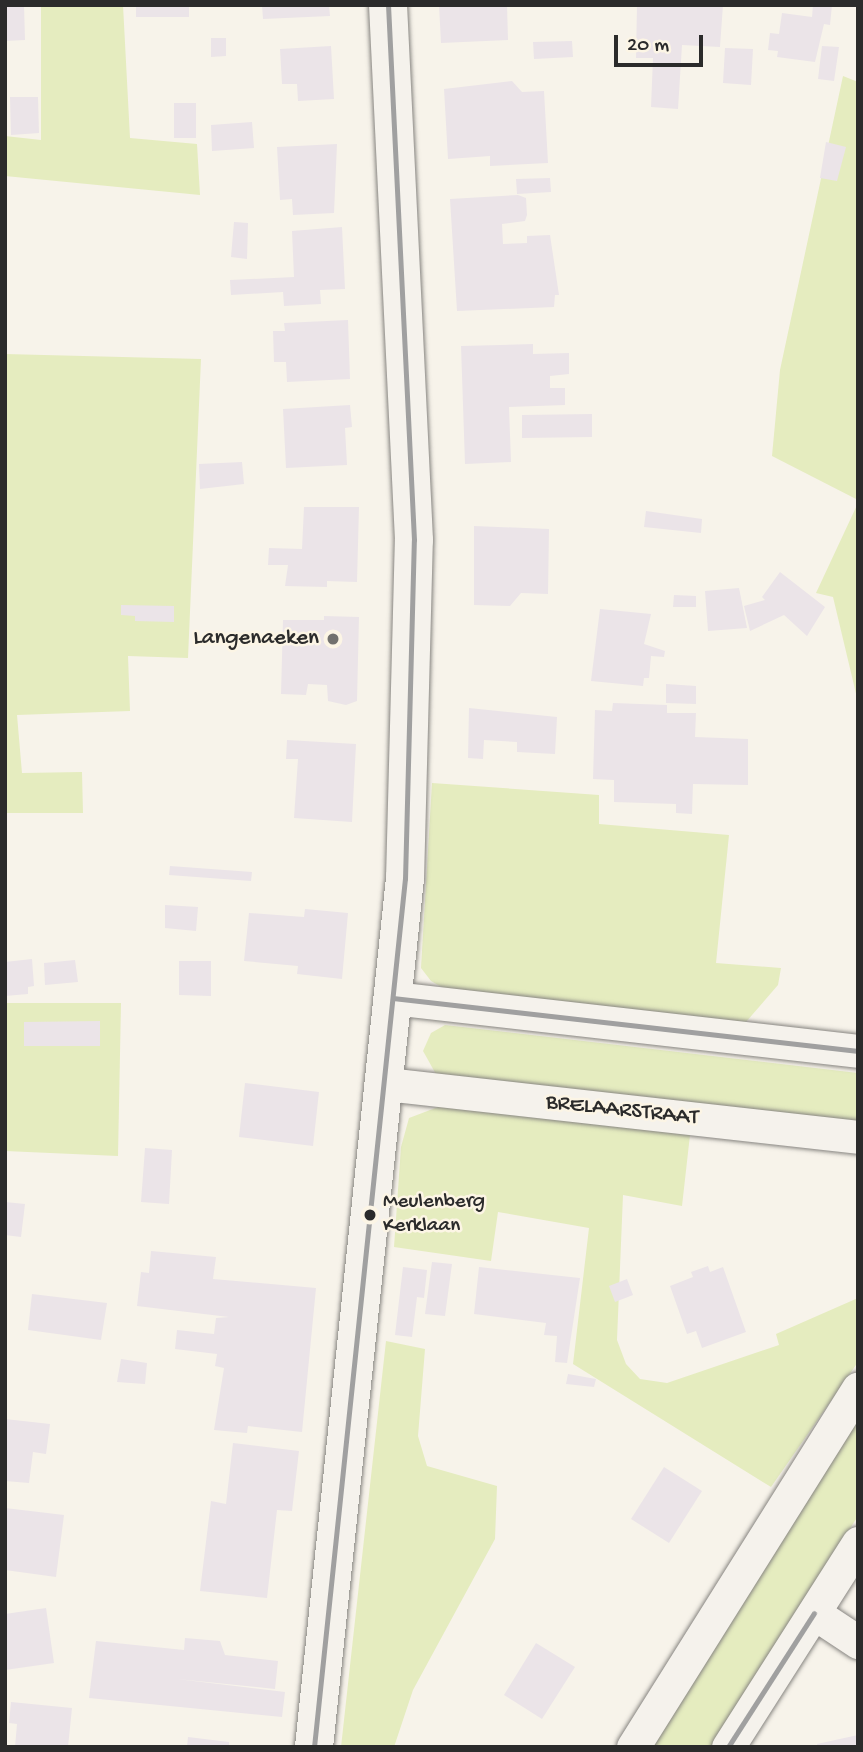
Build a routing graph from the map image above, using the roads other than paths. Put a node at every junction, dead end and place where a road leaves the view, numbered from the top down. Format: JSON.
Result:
{"nodes":[{"id":1,"x":388,"y":5,"type":"edge"},
{"id":2,"x":393,"y":998,"type":"junction"},
{"id":3,"x":858,"y":1051,"type":"edge"},
{"id":4,"x":386,"y":1084,"type":"junction"},
{"id":5,"x":858,"y":1137,"type":"edge"},
{"id":6,"x":858,"y":1389,"type":"edge"},
{"id":7,"x":858,"y":1543,"type":"edge"},
{"id":8,"x":814,"y":1613,"type":"junction"},
{"id":9,"x":858,"y":1642,"type":"edge"},
{"id":10,"x":314,"y":1747,"type":"edge"},
{"id":11,"x":633,"y":1747,"type":"edge"},
{"id":12,"x":727,"y":1747,"type":"edge"}],
"edges":[{"from":1,"to":2,"type":"street"},
{"from":2,"to":3,"type":"street"},
{"from":2,"to":4,"type":"street"},
{"from":4,"to":5,"type":"street","name":"BRELAARSTRAAT"},
{"from":4,"to":10,"type":"street"},
{"from":6,"to":11,"type":"street"},
{"from":7,"to":8,"type":"street"},
{"from":8,"to":9,"type":"street"},
{"from":8,"to":12,"type":"street"}]}
